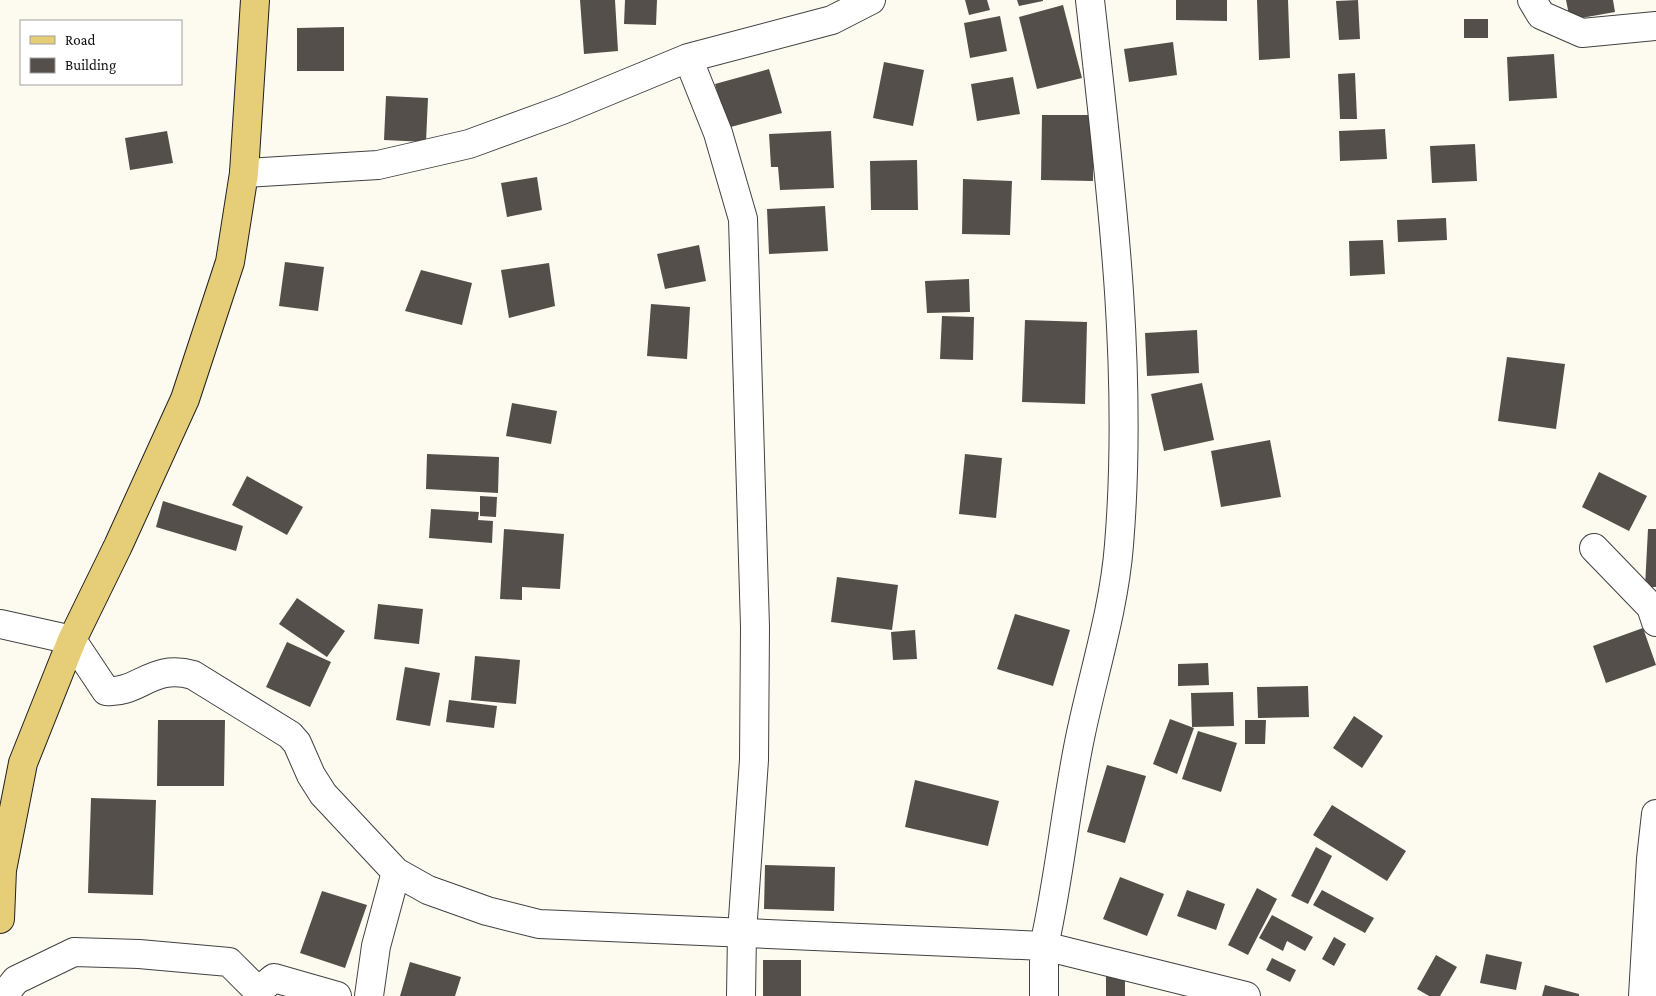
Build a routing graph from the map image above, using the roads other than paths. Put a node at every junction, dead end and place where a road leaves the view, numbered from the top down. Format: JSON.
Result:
{"nodes":[{"id":1,"x":255,"y":0,"type":"edge"},
{"id":2,"x":871,"y":0,"type":"edge"},
{"id":3,"x":1090,"y":0,"type":"edge"},
{"id":4,"x":1532,"y":0,"type":"edge"},
{"id":5,"x":1656,"y":26,"type":"edge"},
{"id":6,"x":688,"y":58,"type":"junction"},
{"id":7,"x":244,"y":173,"type":"junction"},
{"id":8,"x":1594,"y":548,"type":"dead end"},
{"id":9,"x":0,"y":602,"type":"edge"},
{"id":10,"x":1656,"y":622,"type":"edge"},
{"id":11,"x":9,"y":626,"type":"edge"},
{"id":12,"x":72,"y":640,"type":"junction"},
{"id":13,"x":1656,"y":814,"type":"edge"},
{"id":14,"x":396,"y":872,"type":"junction"},
{"id":15,"x":0,"y":919,"type":"edge"},
{"id":16,"x":742,"y":933,"type":"junction"},
{"id":17,"x":376,"y":946,"type":"junction"},
{"id":18,"x":1044,"y":946,"type":"junction"},
{"id":19,"x":3,"y":996,"type":"edge"},
{"id":20,"x":337,"y":996,"type":"edge"},
{"id":21,"x":341,"y":996,"type":"edge"},
{"id":22,"x":369,"y":996,"type":"edge"},
{"id":23,"x":741,"y":996,"type":"edge"},
{"id":24,"x":1044,"y":996,"type":"edge"},
{"id":25,"x":1246,"y":996,"type":"edge"},
{"id":26,"x":1643,"y":996,"type":"edge"}],
"edges":[{"from":1,"to":7,"type":"main road"},
{"from":2,"to":6,"type":"street"},
{"from":3,"to":18,"type":"street"},
{"from":4,"to":5,"type":"street"},
{"from":6,"to":7,"type":"street"},
{"from":6,"to":16,"type":"street"},
{"from":7,"to":12,"type":"main road"},
{"from":8,"to":10,"type":"street"},
{"from":9,"to":11,"type":"street"},
{"from":11,"to":12,"type":"street"},
{"from":12,"to":14,"type":"street"},
{"from":12,"to":15,"type":"main road"},
{"from":13,"to":26,"type":"street"},
{"from":14,"to":16,"type":"street"},
{"from":14,"to":17,"type":"street"},
{"from":16,"to":18,"type":"street"},
{"from":16,"to":23,"type":"street"},
{"from":17,"to":21,"type":"street"},
{"from":17,"to":22,"type":"street"},
{"from":18,"to":24,"type":"street"},
{"from":18,"to":25,"type":"street"},
{"from":19,"to":20,"type":"street"}]}
